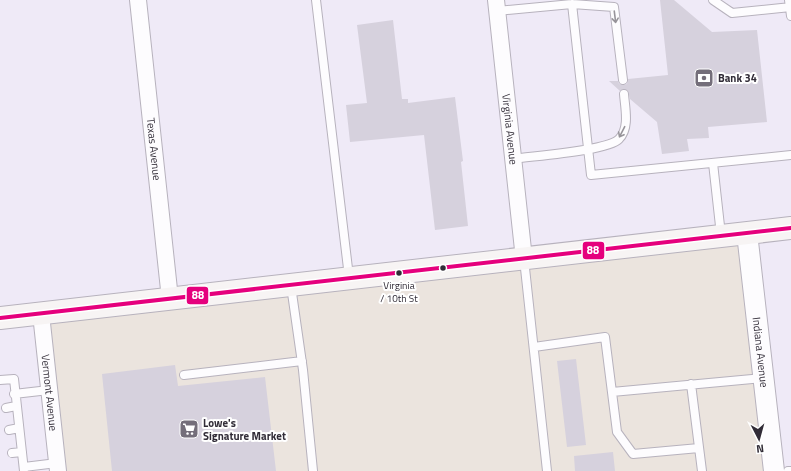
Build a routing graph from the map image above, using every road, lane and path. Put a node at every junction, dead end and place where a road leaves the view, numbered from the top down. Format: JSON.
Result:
{"nodes":[{"id":1,"x":138,"y":0,"type":"edge"},
{"id":2,"x":316,"y":0,"type":"edge"},
{"id":3,"x":713,"y":0,"type":"edge"},
{"id":4,"x":572,"y":4,"type":"junction"},
{"id":5,"x":790,"y":4,"type":"edge"},
{"id":6,"x":496,"y":6,"type":"edge"},
{"id":7,"x":791,"y":16,"type":"edge"},
{"id":8,"x":623,"y":80,"type":"dead end"},
{"id":9,"x":624,"y":94,"type":"dead end"},
{"id":10,"x":588,"y":149,"type":"junction"},
{"id":11,"x":791,"y":155,"type":"edge"},
{"id":12,"x":513,"y":159,"type":"junction"},
{"id":13,"x":713,"y":163,"type":"junction"},
{"id":14,"x":791,"y":228,"type":"edge"},
{"id":15,"x":748,"y":233,"type":"junction"},
{"id":16,"x":722,"y":236,"type":"junction"},
{"id":17,"x":524,"y":258,"type":"junction"},
{"id":18,"x":349,"y":279,"type":"junction"},
{"id":19,"x":291,"y":285,"type":"junction"},
{"id":20,"x":170,"y":299,"type":"junction"},
{"id":21,"x":41,"y":314,"type":"junction"},
{"id":22,"x":0,"y":318,"type":"edge"},
{"id":23,"x":534,"y":347,"type":"junction"},
{"id":24,"x":302,"y":361,"type":"junction"},
{"id":25,"x":184,"y":376,"type":"dead end"},
{"id":26,"x":764,"y":378,"type":"junction"},
{"id":27,"x":0,"y":380,"type":"edge"},
{"id":28,"x":691,"y":384,"type":"junction"},
{"id":29,"x":49,"y":390,"type":"junction"},
{"id":30,"x":612,"y":392,"type":"junction"},
{"id":31,"x":14,"y":394,"type":"junction"},
{"id":32,"x":16,"y":406,"type":"junction"},
{"id":33,"x":6,"y":408,"type":"dead end"},
{"id":34,"x":19,"y":428,"type":"junction"},
{"id":35,"x":9,"y":430,"type":"dead end"},
{"id":36,"x":699,"y":448,"type":"junction"},
{"id":37,"x":22,"y":452,"type":"junction"},
{"id":38,"x":12,"y":453,"type":"dead end"},
{"id":39,"x":57,"y":467,"type":"edge"},
{"id":40,"x":24,"y":469,"type":"edge"},
{"id":41,"x":313,"y":471,"type":"edge"},
{"id":42,"x":547,"y":471,"type":"edge"},
{"id":43,"x":702,"y":471,"type":"edge"},
{"id":44,"x":774,"y":471,"type":"edge"}],
"edges":[{"from":1,"to":20,"type":"street","name":"Texas Avenue"},
{"from":2,"to":18,"type":"lane"},
{"from":3,"to":5,"type":"lane"},
{"from":4,"to":6,"type":"lane"},
{"from":4,"to":8,"type":"lane","one_way":true},
{"from":4,"to":10,"type":"lane"},
{"from":5,"to":7,"type":"lane"},
{"from":6,"to":12,"type":"street","name":"Virginia Avenue"},
{"from":9,"to":10,"type":"lane","one_way":true},
{"from":10,"to":12,"type":"lane"},
{"from":10,"to":13,"type":"lane"},
{"from":11,"to":13,"type":"lane"},
{"from":12,"to":17,"type":"street","name":"Virginia Avenue"},
{"from":13,"to":16,"type":"lane"},
{"from":14,"to":15,"type":"main road"},
{"from":15,"to":16,"type":"main road"},
{"from":15,"to":26,"type":"street","name":"Indiana Avenue"},
{"from":16,"to":17,"type":"main road"},
{"from":17,"to":18,"type":"main road"},
{"from":17,"to":23,"type":"lane"},
{"from":18,"to":19,"type":"main road"},
{"from":19,"to":20,"type":"main road"},
{"from":19,"to":24,"type":"lane"},
{"from":20,"to":21,"type":"main road"},
{"from":21,"to":22,"type":"main road"},
{"from":21,"to":29,"type":"street","name":"Vermont Avenue"},
{"from":23,"to":30,"type":"lane"},
{"from":23,"to":42,"type":"lane"},
{"from":24,"to":25,"type":"lane"},
{"from":24,"to":41,"type":"lane"},
{"from":26,"to":28,"type":"lane"},
{"from":26,"to":44,"type":"street","name":"Indiana Avenue"},
{"from":27,"to":31,"type":"lane"},
{"from":28,"to":30,"type":"lane"},
{"from":28,"to":36,"type":"lane"},
{"from":29,"to":31,"type":"lane"},
{"from":29,"to":39,"type":"street","name":"Vermont Avenue"},
{"from":30,"to":36,"type":"lane"},
{"from":31,"to":32,"type":"lane"},
{"from":32,"to":33,"type":"lane"},
{"from":32,"to":34,"type":"lane"},
{"from":34,"to":35,"type":"lane"},
{"from":34,"to":37,"type":"lane"},
{"from":36,"to":43,"type":"lane"},
{"from":37,"to":38,"type":"lane"},
{"from":37,"to":40,"type":"lane"},
{"from":39,"to":40,"type":"lane"}]}
